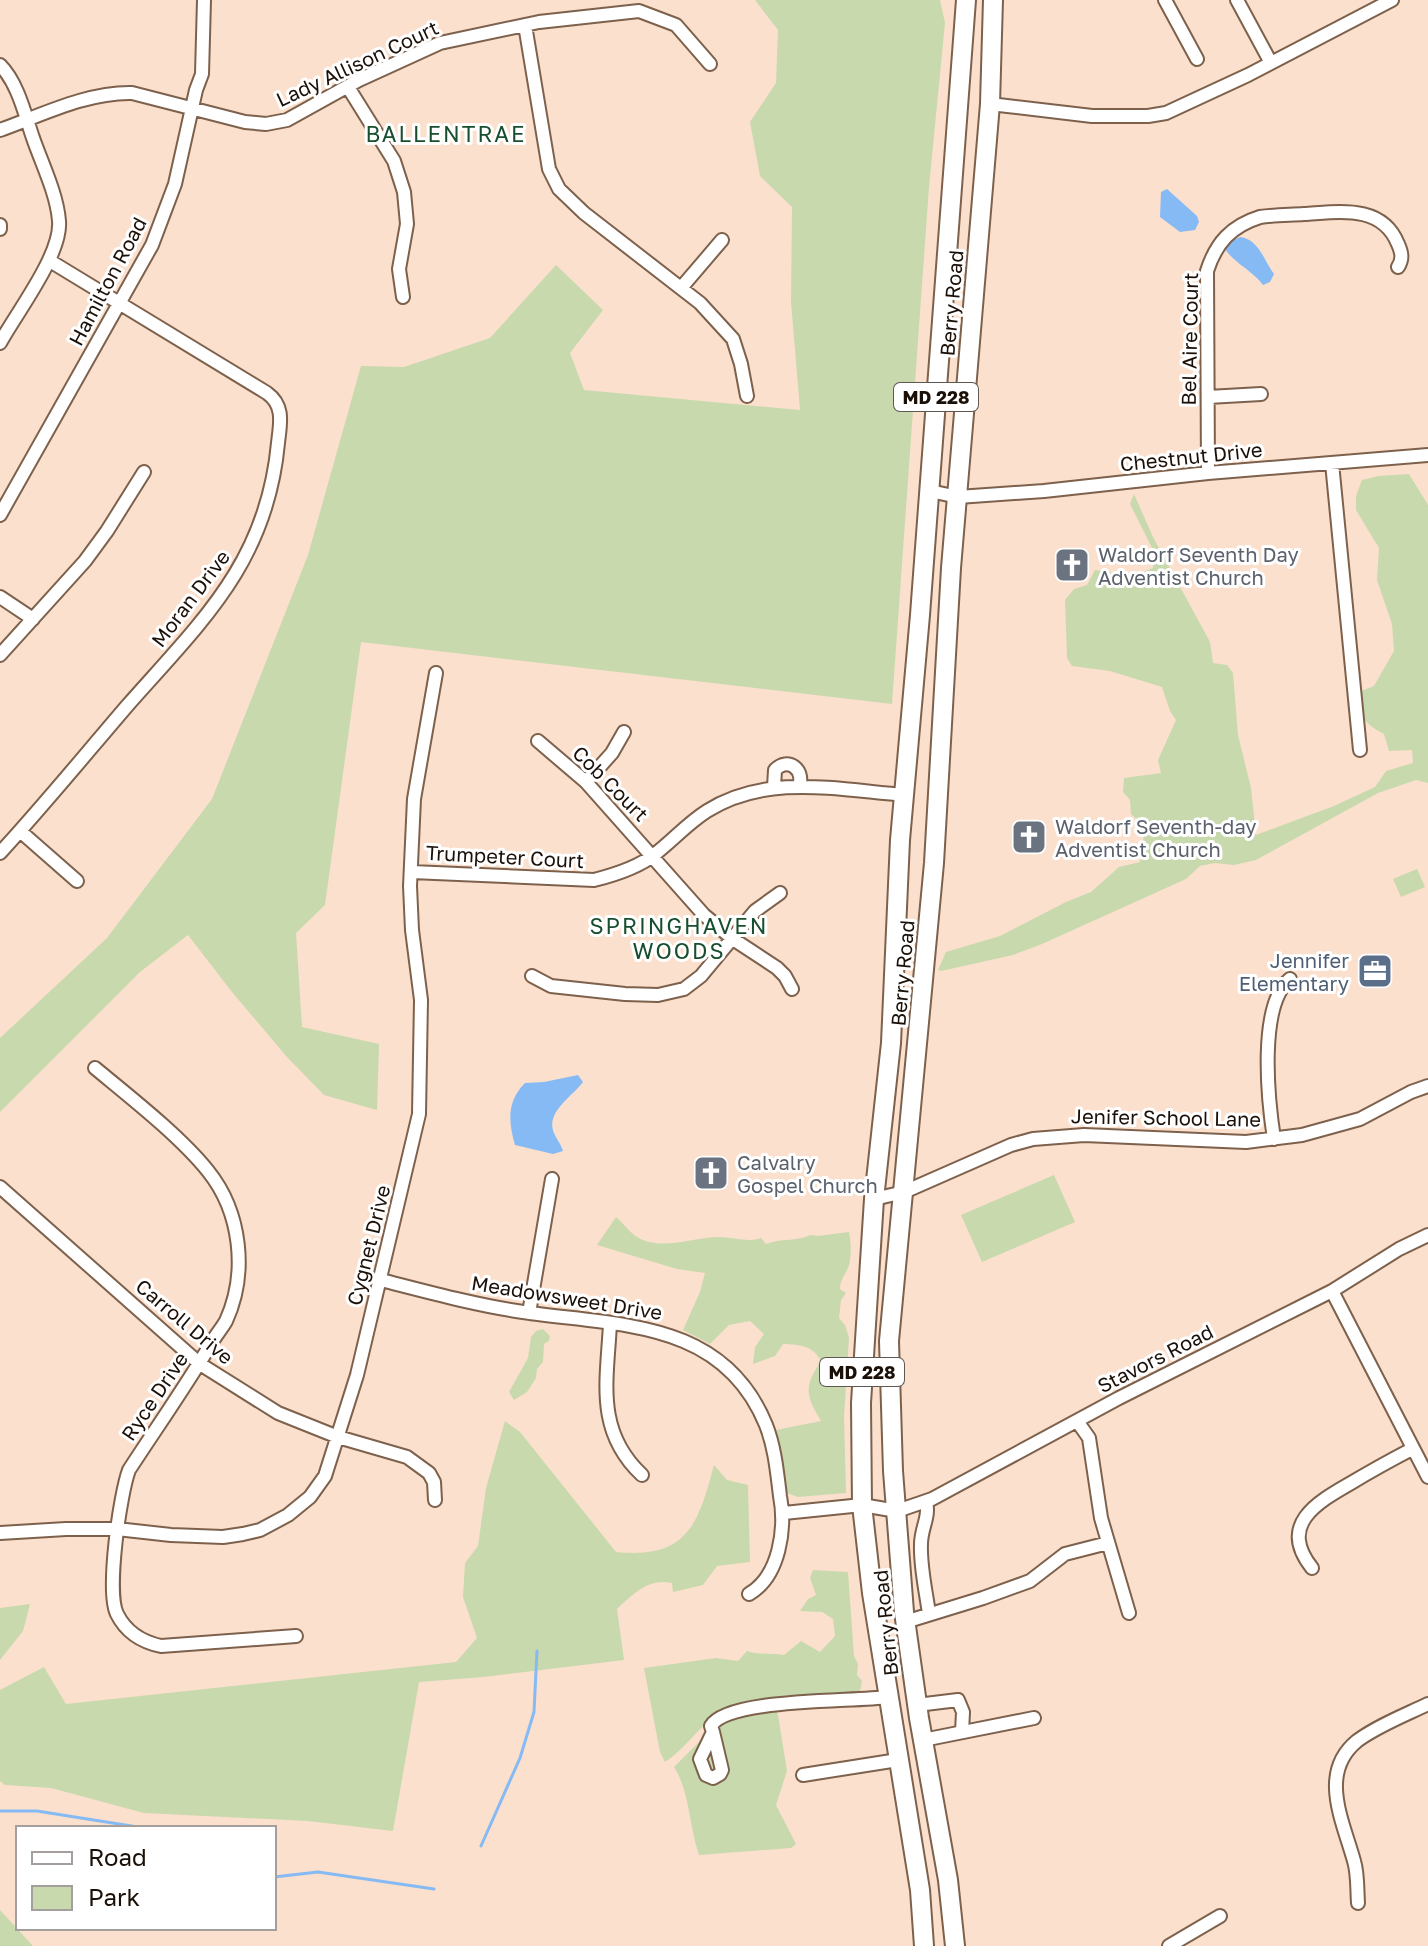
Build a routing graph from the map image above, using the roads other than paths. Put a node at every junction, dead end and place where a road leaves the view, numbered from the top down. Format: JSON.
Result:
{"nodes":[{"id":1,"x":204,"y":0,"type":"edge"},
{"id":2,"x":966,"y":0,"type":"edge"},
{"id":3,"x":993,"y":0,"type":"edge"},
{"id":4,"x":1165,"y":0,"type":"edge"},
{"id":5,"x":1237,"y":0,"type":"edge"},
{"id":6,"x":1392,"y":0,"type":"edge"},
{"id":7,"x":525,"y":25,"type":"junction"},
{"id":8,"x":1197,"y":59,"type":"dead end"},
{"id":9,"x":1271,"y":63,"type":"junction"},
{"id":10,"x":710,"y":64,"type":"dead end"},
{"id":11,"x":0,"y":65,"type":"edge"},
{"id":12,"x":348,"y":87,"type":"junction"},
{"id":13,"x":990,"y":104,"type":"junction"},
{"id":14,"x":192,"y":109,"type":"junction"},
{"id":15,"x":27,"y":120,"type":"junction"},
{"id":16,"x":0,"y":130,"type":"edge"},
{"id":17,"x":722,"y":240,"type":"dead end"},
{"id":18,"x":50,"y":261,"type":"junction"},
{"id":19,"x":1398,"y":267,"type":"dead end"},
{"id":20,"x":681,"y":288,"type":"junction"},
{"id":21,"x":403,"y":297,"type":"dead end"},
{"id":22,"x":120,"y":303,"type":"junction"},
{"id":23,"x":0,"y":343,"type":"edge"},
{"id":24,"x":1261,"y":394,"type":"dead end"},
{"id":25,"x":747,"y":396,"type":"dead end"},
{"id":26,"x":1208,"y":397,"type":"junction"},
{"id":27,"x":1428,"y":455,"type":"edge"},
{"id":28,"x":1332,"y":463,"type":"junction"},
{"id":29,"x":144,"y":472,"type":"dead end"},
{"id":30,"x":1208,"y":473,"type":"junction"},
{"id":31,"x":930,"y":491,"type":"junction"},
{"id":32,"x":958,"y":497,"type":"junction"},
{"id":33,"x":0,"y":515,"type":"edge"},
{"id":34,"x":0,"y":597,"type":"edge"},
{"id":35,"x":33,"y":619,"type":"junction"},
{"id":36,"x":0,"y":655,"type":"edge"},
{"id":37,"x":436,"y":673,"type":"dead end"},
{"id":38,"x":624,"y":732,"type":"dead end"},
{"id":39,"x":538,"y":741,"type":"dead end"},
{"id":40,"x":1360,"y":750,"type":"dead end"},
{"id":41,"x":586,"y":782,"type":"junction"},
{"id":42,"x":799,"y":786,"type":"junction"},
{"id":43,"x":774,"y":787,"type":"junction"},
{"id":44,"x":905,"y":795,"type":"junction"},
{"id":45,"x":20,"y":831,"type":"junction"},
{"id":46,"x":0,"y":853,"type":"edge"},
{"id":47,"x":653,"y":856,"type":"junction"},
{"id":48,"x":412,"y":872,"type":"junction"},
{"id":49,"x":77,"y":881,"type":"dead end"},
{"id":50,"x":780,"y":893,"type":"dead end"},
{"id":51,"x":733,"y":939,"type":"junction"},
{"id":52,"x":532,"y":976,"type":"dead end"},
{"id":53,"x":1290,"y":979,"type":"dead end"},
{"id":54,"x":792,"y":989,"type":"dead end"},
{"id":55,"x":95,"y":1068,"type":"dead end"},
{"id":56,"x":1428,"y":1086,"type":"edge"},
{"id":57,"x":1274,"y":1139,"type":"junction"},
{"id":58,"x":552,"y":1179,"type":"dead end"},
{"id":59,"x":0,"y":1187,"type":"edge"},
{"id":60,"x":904,"y":1192,"type":"junction"},
{"id":61,"x":874,"y":1199,"type":"junction"},
{"id":62,"x":1428,"y":1235,"type":"edge"},
{"id":63,"x":381,"y":1280,"type":"junction"},
{"id":64,"x":1332,"y":1291,"type":"junction"},
{"id":65,"x":529,"y":1313,"type":"junction"},
{"id":66,"x":610,"y":1324,"type":"junction"},
{"id":67,"x":200,"y":1364,"type":"junction"},
{"id":68,"x":1077,"y":1421,"type":"junction"},
{"id":69,"x":338,"y":1437,"type":"junction"},
{"id":70,"x":1412,"y":1449,"type":"junction"},
{"id":71,"x":642,"y":1475,"type":"dead end"},
{"id":72,"x":1428,"y":1477,"type":"edge"},
{"id":73,"x":435,"y":1500,"type":"dead end"},
{"id":74,"x":926,"y":1501,"type":"junction"},
{"id":75,"x":862,"y":1505,"type":"junction"},
{"id":76,"x":897,"y":1511,"type":"junction"},
{"id":77,"x":784,"y":1513,"type":"junction"},
{"id":78,"x":117,"y":1529,"type":"junction"},
{"id":79,"x":0,"y":1533,"type":"edge"},
{"id":80,"x":1108,"y":1543,"type":"junction"},
{"id":81,"x":1312,"y":1568,"type":"dead end"},
{"id":82,"x":749,"y":1594,"type":"dead end"},
{"id":83,"x":1129,"y":1613,"type":"dead end"},
{"id":84,"x":929,"y":1614,"type":"junction"},
{"id":85,"x":905,"y":1622,"type":"junction"},
{"id":86,"x":296,"y":1636,"type":"dead end"},
{"id":87,"x":887,"y":1697,"type":"junction"},
{"id":88,"x":917,"y":1705,"type":"junction"},
{"id":89,"x":1427,"y":1708,"type":"edge"},
{"id":90,"x":1034,"y":1718,"type":"dead end"},
{"id":91,"x":713,"y":1732,"type":"dead end"},
{"id":92,"x":962,"y":1732,"type":"junction"},
{"id":93,"x":923,"y":1740,"type":"junction"},
{"id":94,"x":898,"y":1760,"type":"junction"},
{"id":95,"x":803,"y":1775,"type":"dead end"},
{"id":96,"x":1358,"y":1903,"type":"dead end"},
{"id":97,"x":1220,"y":1916,"type":"dead end"},
{"id":98,"x":924,"y":1946,"type":"edge"},
{"id":99,"x":955,"y":1946,"type":"edge"},
{"id":100,"x":1169,"y":1946,"type":"edge"}],
"edges":[{"from":1,"to":14,"type":"street","name":"Hamilton Road"},
{"from":2,"to":31,"type":"highway","name":"Berry Road","number":"MD 228"},
{"from":3,"to":13,"type":"highway","name":"Berry Road","number":"MD 228"},
{"from":4,"to":8,"type":"street"},
{"from":5,"to":9,"type":"street"},
{"from":6,"to":9,"type":"street"},
{"from":7,"to":10,"type":"street","name":"Lady Allison Court"},
{"from":7,"to":12,"type":"street","name":"Lady Allison Court"},
{"from":7,"to":20,"type":"street"},
{"from":9,"to":13,"type":"street"},
{"from":11,"to":15,"type":"street"},
{"from":12,"to":14,"type":"street","name":"Lady Allison Court"},
{"from":12,"to":21,"type":"street"},
{"from":13,"to":32,"type":"highway","name":"Berry Road","number":"MD 228"},
{"from":14,"to":15,"type":"street","name":"Lady Allison Court"},
{"from":14,"to":22,"type":"street","name":"Hamilton Road"},
{"from":15,"to":16,"type":"street","name":"Lady Allison Court"},
{"from":15,"to":18,"type":"street"},
{"from":17,"to":20,"type":"street"},
{"from":18,"to":22,"type":"street"},
{"from":18,"to":23,"type":"street"},
{"from":19,"to":26,"type":"street","name":"Bel Aire Court"},
{"from":20,"to":25,"type":"street"},
{"from":22,"to":33,"type":"street","name":"Hamilton Road"},
{"from":22,"to":45,"type":"street","name":"Moran Drive"},
{"from":24,"to":26,"type":"street"},
{"from":26,"to":30,"type":"street","name":"Bel Aire Court"},
{"from":27,"to":28,"type":"street","name":"Chestnut Drive"},
{"from":28,"to":30,"type":"street","name":"Chestnut Drive"},
{"from":28,"to":40,"type":"street"},
{"from":29,"to":35,"type":"street"},
{"from":30,"to":32,"type":"street","name":"Chestnut Drive"},
{"from":31,"to":32,"type":"street","name":"Chestnut Drive"},
{"from":31,"to":44,"type":"highway","name":"Berry Road","number":"MD 228"},
{"from":32,"to":60,"type":"highway","name":"Berry Road","number":"MD 228"},
{"from":34,"to":35,"type":"street"},
{"from":35,"to":36,"type":"street"},
{"from":37,"to":48,"type":"street","name":"Cygnet Drive"},
{"from":38,"to":41,"type":"street"},
{"from":39,"to":41,"type":"street","name":"Cob Court"},
{"from":41,"to":47,"type":"street","name":"Cob Court"},
{"from":42,"to":43,"type":"street","name":"Trumpeter Court"},
{"from":42,"to":43,"type":"street"},
{"from":42,"to":44,"type":"street","name":"Trumpeter Court"},
{"from":43,"to":47,"type":"street","name":"Trumpeter Court"},
{"from":44,"to":61,"type":"highway","name":"Berry Road","number":"MD 228"},
{"from":45,"to":46,"type":"street","name":"Moran Drive"},
{"from":45,"to":49,"type":"street"},
{"from":47,"to":48,"type":"street","name":"Trumpeter Court"},
{"from":47,"to":51,"type":"street","name":"Cob Court"},
{"from":48,"to":63,"type":"street","name":"Cygnet Drive"},
{"from":50,"to":51,"type":"street"},
{"from":51,"to":52,"type":"street"},
{"from":51,"to":54,"type":"street","name":"Cob Court"},
{"from":53,"to":57,"type":"street"},
{"from":55,"to":67,"type":"street","name":"Ryce Drive"},
{"from":56,"to":57,"type":"street","name":"Jenifer School Lane"},
{"from":57,"to":60,"type":"street","name":"Jenifer School Lane"},
{"from":58,"to":65,"type":"street"},
{"from":59,"to":67,"type":"street","name":"Carroll Drive"},
{"from":60,"to":61,"type":"street","name":"Jenifer School Lane"},
{"from":60,"to":76,"type":"highway","name":"Berry Road","number":"MD 228"},
{"from":61,"to":75,"type":"highway","name":"Berry Road","number":"MD 228"},
{"from":62,"to":64,"type":"street","name":"Stavors Road"},
{"from":63,"to":65,"type":"street","name":"Meadowsweet Drive"},
{"from":63,"to":69,"type":"street","name":"Cygnet Drive"},
{"from":64,"to":68,"type":"street","name":"Stavors Road"},
{"from":64,"to":70,"type":"street"},
{"from":65,"to":66,"type":"street","name":"Meadowsweet Drive"},
{"from":66,"to":71,"type":"street"},
{"from":66,"to":77,"type":"street","name":"Meadowsweet Drive"},
{"from":67,"to":69,"type":"street","name":"Carroll Drive"},
{"from":67,"to":78,"type":"street","name":"Ryce Drive"},
{"from":68,"to":74,"type":"street","name":"Stavors Road"},
{"from":68,"to":80,"type":"street"},
{"from":69,"to":73,"type":"street","name":"Carroll Drive"},
{"from":69,"to":78,"type":"street","name":"Cygnet Drive"},
{"from":70,"to":72,"type":"street"},
{"from":70,"to":81,"type":"street"},
{"from":74,"to":76,"type":"street","name":"Stavors Road"},
{"from":74,"to":84,"type":"street"},
{"from":75,"to":76,"type":"street"},
{"from":75,"to":77,"type":"street"},
{"from":75,"to":87,"type":"highway","name":"Berry Road","number":"MD 228"},
{"from":76,"to":85,"type":"highway","name":"Berry Road","number":"MD 228"},
{"from":77,"to":82,"type":"street","name":"Meadowsweet Drive"},
{"from":78,"to":79,"type":"street","name":"Cygnet Drive"},
{"from":78,"to":86,"type":"street","name":"Ryce Drive"},
{"from":80,"to":83,"type":"street"},
{"from":80,"to":84,"type":"street"},
{"from":84,"to":85,"type":"street"},
{"from":85,"to":88,"type":"highway","name":"Berry Road","number":"MD 228"},
{"from":87,"to":91,"type":"street"},
{"from":87,"to":94,"type":"highway","name":"Berry Road","number":"MD 228"},
{"from":88,"to":92,"type":"street"},
{"from":88,"to":93,"type":"highway","name":"Berry Road","number":"MD 228"},
{"from":89,"to":96,"type":"street"},
{"from":90,"to":92,"type":"street"},
{"from":92,"to":93,"type":"street"},
{"from":93,"to":99,"type":"highway","name":"Berry Road","number":"MD 228"},
{"from":94,"to":95,"type":"street"},
{"from":94,"to":98,"type":"highway","name":"Berry Road","number":"MD 228"},
{"from":97,"to":100,"type":"street"}]}
